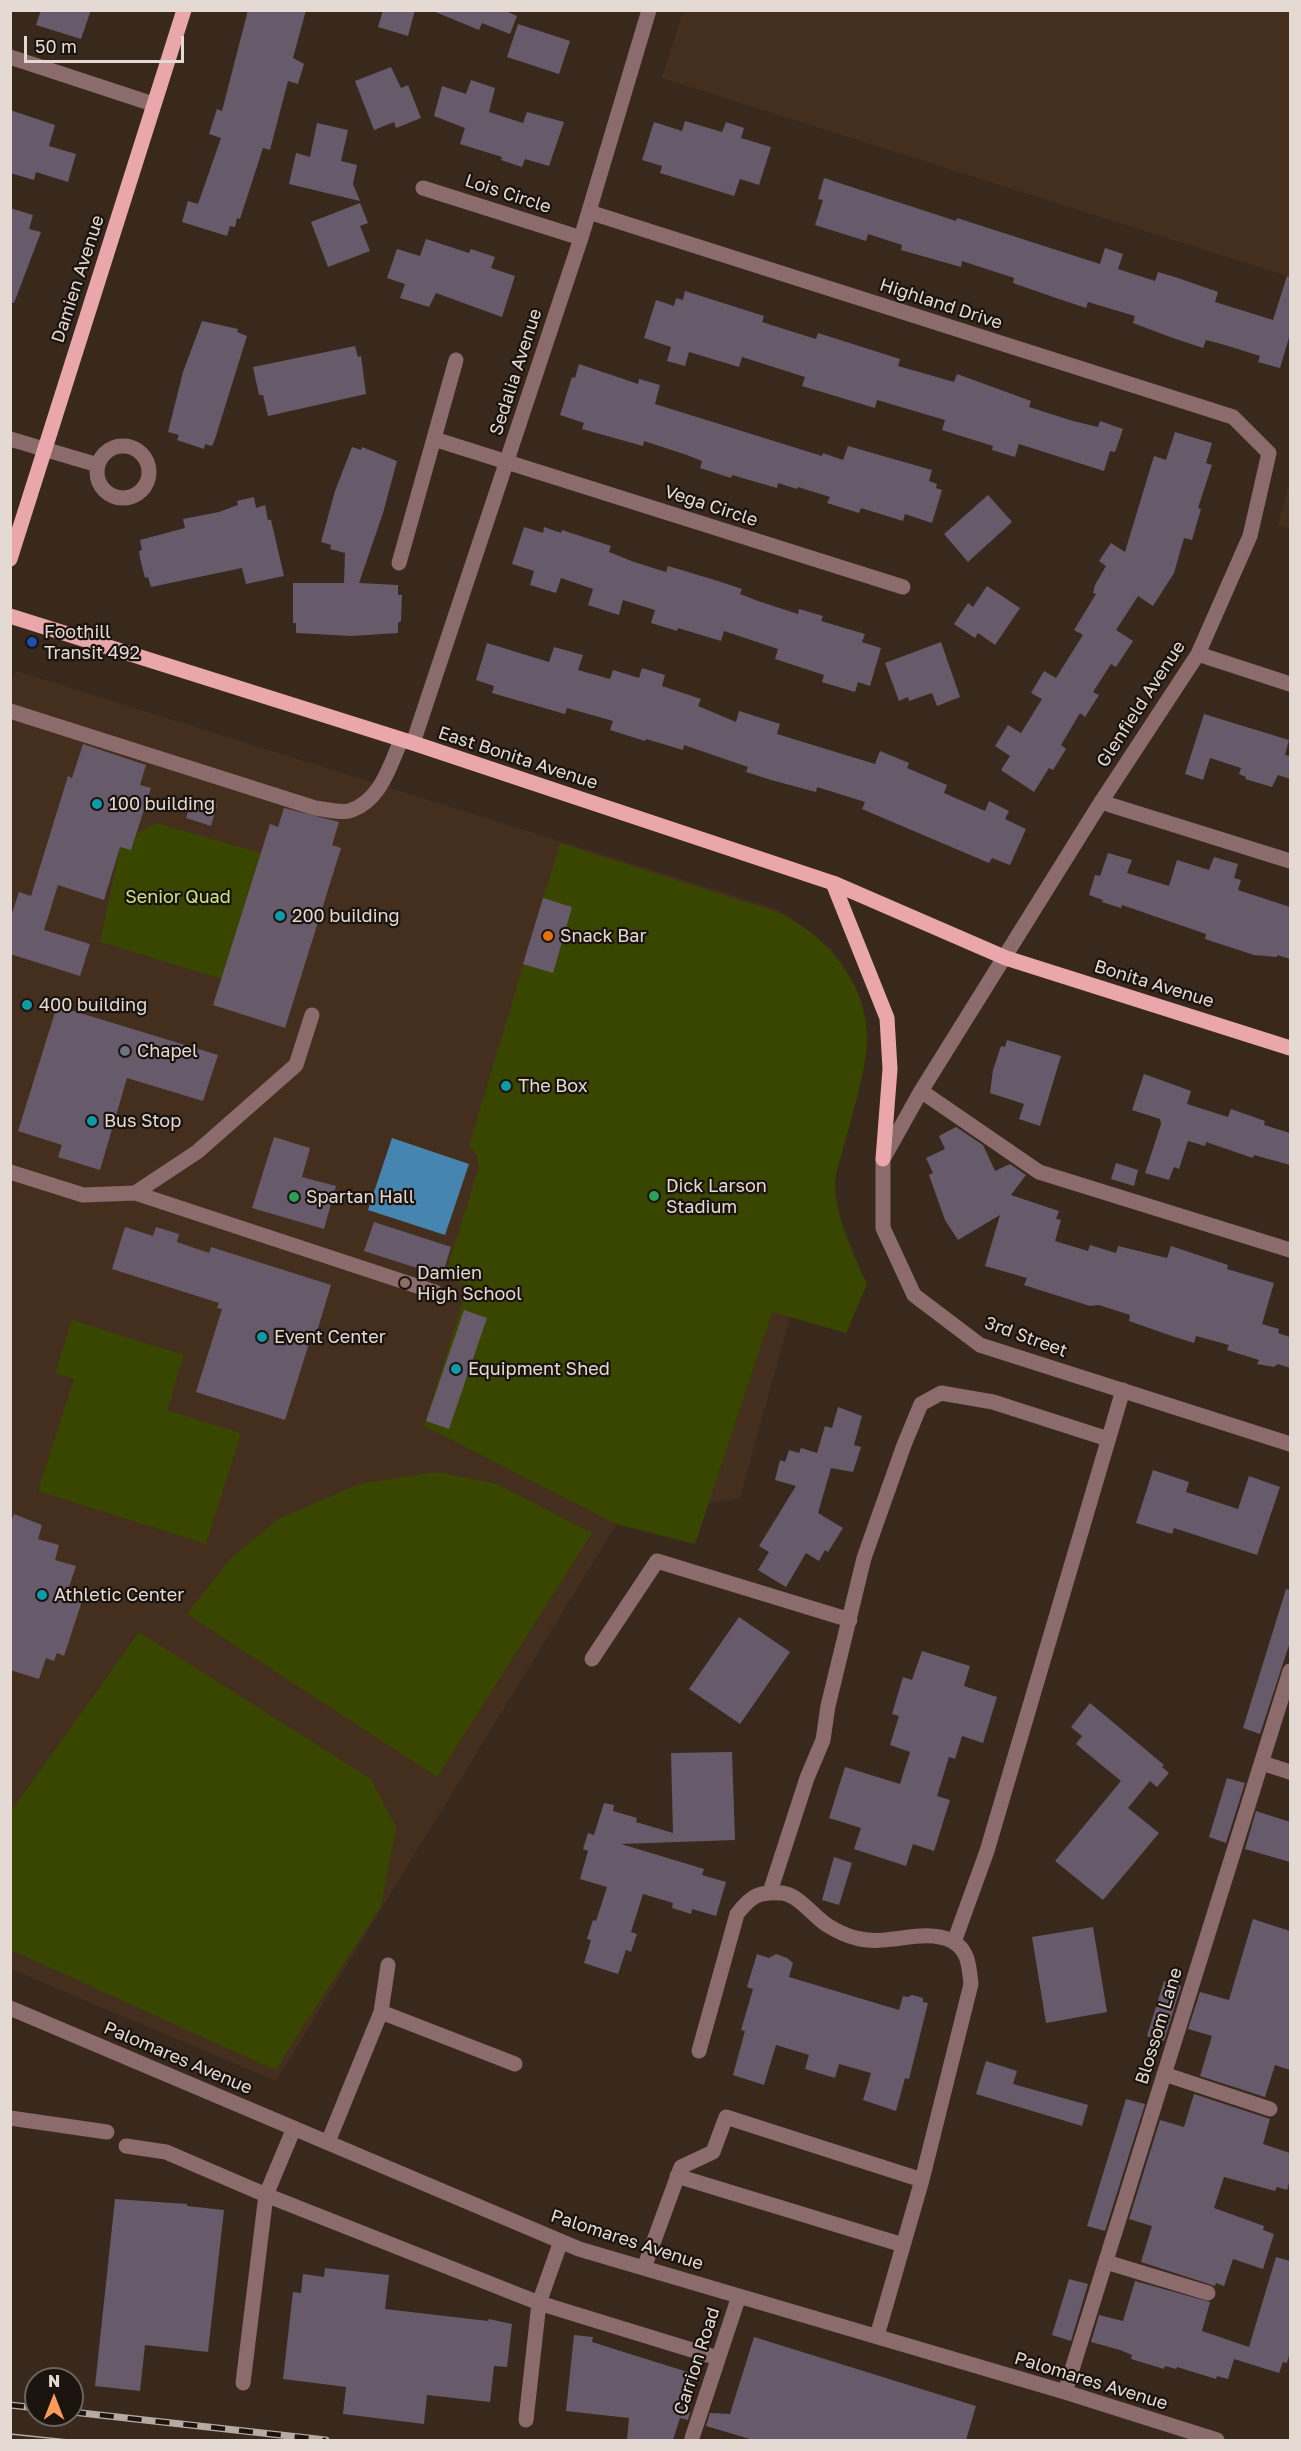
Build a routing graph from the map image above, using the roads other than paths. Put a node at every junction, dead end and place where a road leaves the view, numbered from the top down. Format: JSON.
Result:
{"nodes":[{"id":1,"x":183,"y":10,"type":"edge"},
{"id":2,"x":650,"y":10,"type":"edge"},
{"id":3,"x":10,"y":57,"type":"edge"},
{"id":4,"x":153,"y":104,"type":"junction"},
{"id":5,"x":423,"y":188,"type":"dead end"},
{"id":6,"x":589,"y":212,"type":"junction"},
{"id":7,"x":581,"y":238,"type":"junction"},
{"id":8,"x":456,"y":360,"type":"dead end"},
{"id":9,"x":10,"y":438,"type":"edge"},
{"id":10,"x":434,"y":439,"type":"junction"},
{"id":11,"x":44,"y":449,"type":"junction"},
{"id":12,"x":1269,"y":453,"type":"joint"},
{"id":13,"x":507,"y":461,"type":"junction"},
{"id":14,"x":98,"y":465,"type":"dead end"},
{"id":15,"x":10,"y":559,"type":"edge"},
{"id":16,"x":399,"y":563,"type":"dead end"},
{"id":17,"x":903,"y":587,"type":"dead end"},
{"id":18,"x":10,"y":616,"type":"edge"},
{"id":19,"x":1198,"y":654,"type":"junction"},
{"id":20,"x":1290,"y":684,"type":"edge"},
{"id":21,"x":10,"y":711,"type":"edge"},
{"id":22,"x":407,"y":741,"type":"junction"},
{"id":23,"x":1101,"y":802,"type":"junction"},
{"id":24,"x":1290,"y":861,"type":"edge"},
{"id":25,"x":833,"y":883,"type":"junction"},
{"id":26,"x":1006,"y":958,"type":"junction"},
{"id":27,"x":312,"y":1015,"type":"dead end"},
{"id":28,"x":1290,"y":1047,"type":"edge"},
{"id":29,"x":921,"y":1091,"type":"junction"},
{"id":30,"x":883,"y":1160,"type":"junction"},
{"id":31,"x":10,"y":1172,"type":"edge"},
{"id":32,"x":135,"y":1192,"type":"junction"},
{"id":33,"x":1290,"y":1250,"type":"edge"},
{"id":34,"x":435,"y":1292,"type":"dead end"},
{"id":35,"x":1123,"y":1390,"type":"junction"},
{"id":36,"x":1108,"y":1438,"type":"junction"},
{"id":37,"x":1290,"y":1444,"type":"edge"},
{"id":38,"x":850,"y":1620,"type":"junction"},
{"id":39,"x":592,"y":1659,"type":"dead end"},
{"id":40,"x":1290,"y":1671,"type":"edge"},
{"id":41,"x":1262,"y":1763,"type":"junction"},
{"id":42,"x":1290,"y":1772,"type":"edge"},
{"id":43,"x":770,"y":1892,"type":"junction"},
{"id":44,"x":954,"y":1942,"type":"junction"},
{"id":45,"x":388,"y":1965,"type":"dead end"},
{"id":46,"x":10,"y":2008,"type":"edge"},
{"id":47,"x":381,"y":2012,"type":"junction"},
{"id":48,"x":699,"y":2051,"type":"dead end"},
{"id":49,"x":515,"y":2064,"type":"dead end"},
{"id":50,"x":1164,"y":2074,"type":"junction"},
{"id":51,"x":1270,"y":2109,"type":"dead end"},
{"id":52,"x":10,"y":2118,"type":"edge"},
{"id":53,"x":294,"y":2128,"type":"junction"},
{"id":54,"x":107,"y":2132,"type":"dead end"},
{"id":55,"x":328,"y":2142,"type":"junction"},
{"id":56,"x":126,"y":2146,"type":"dead end"},
{"id":57,"x":679,"y":2172,"type":"junction"},
{"id":58,"x":922,"y":2180,"type":"junction"},
{"id":59,"x":266,"y":2195,"type":"junction"},
{"id":60,"x":561,"y":2241,"type":"junction"},
{"id":61,"x":903,"y":2245,"type":"junction"},
{"id":62,"x":1106,"y":2262,"type":"junction"},
{"id":63,"x":644,"y":2268,"type":"junction"},
{"id":64,"x":1208,"y":2293,"type":"dead end"},
{"id":65,"x":739,"y":2296,"type":"junction"},
{"id":66,"x":539,"y":2303,"type":"junction"},
{"id":67,"x":877,"y":2336,"type":"junction"},
{"id":68,"x":718,"y":2358,"type":"junction"},
{"id":69,"x":243,"y":2383,"type":"dead end"},
{"id":70,"x":1065,"y":2392,"type":"junction"},
{"id":71,"x":526,"y":2420,"type":"dead end"},
{"id":72,"x":692,"y":2438,"type":"dead end"},
{"id":73,"x":1217,"y":2440,"type":"edge"}],
"edges":[{"from":1,"to":4,"type":"main road","name":"Damien Avenue"},
{"from":2,"to":6,"type":"street","name":"Sedalia Avenue"},
{"from":3,"to":4,"type":"street"},
{"from":4,"to":11,"type":"main road","name":"Damien Avenue"},
{"from":5,"to":7,"type":"street","name":"Lois Circle"},
{"from":6,"to":7,"type":"street","name":"Sedalia Avenue"},
{"from":6,"to":12,"type":"street","name":"Highland Drive"},
{"from":7,"to":13,"type":"street","name":"Sedalia Avenue"},
{"from":8,"to":10,"type":"street"},
{"from":9,"to":11,"type":"street"},
{"from":10,"to":13,"type":"street","name":"Vega Circle"},
{"from":10,"to":16,"type":"street"},
{"from":11,"to":14,"type":"street"},
{"from":11,"to":15,"type":"main road","name":"Damien Avenue"},
{"from":12,"to":19,"type":"street","name":"Glenfield Avenue"},
{"from":13,"to":17,"type":"street","name":"Vega Circle"},
{"from":13,"to":22,"type":"street","name":"Sedalia Avenue"},
{"from":18,"to":22,"type":"main road","name":"East Bonita Avenue"},
{"from":19,"to":20,"type":"street"},
{"from":19,"to":23,"type":"street","name":"Glenfield Avenue"},
{"from":21,"to":22,"type":"street","name":"Sedalia Avenue"},
{"from":22,"to":25,"type":"main road","name":"East Bonita Avenue"},
{"from":23,"to":24,"type":"street"},
{"from":23,"to":26,"type":"street","name":"Glenfield Avenue"},
{"from":25,"to":26,"type":"main road","name":"East Bonita Avenue"},
{"from":25,"to":30,"type":"main road"},
{"from":26,"to":28,"type":"main road","name":"Bonita Avenue"},
{"from":26,"to":29,"type":"street","name":"3rd Street"},
{"from":27,"to":32,"type":"street"},
{"from":29,"to":30,"type":"street","name":"3rd Street"},
{"from":29,"to":33,"type":"street"},
{"from":30,"to":35,"type":"street","name":"3rd Street"},
{"from":31,"to":32,"type":"street"},
{"from":32,"to":34,"type":"street"},
{"from":35,"to":36,"type":"street"},
{"from":35,"to":37,"type":"street","name":"3rd Street"},
{"from":36,"to":38,"type":"street"},
{"from":36,"to":44,"type":"street"},
{"from":38,"to":39,"type":"street"},
{"from":38,"to":43,"type":"street"},
{"from":40,"to":41,"type":"street","name":"Blossom Lane"},
{"from":41,"to":42,"type":"street"},
{"from":41,"to":50,"type":"street","name":"Blossom Lane"},
{"from":43,"to":44,"type":"street"},
{"from":43,"to":48,"type":"street"},
{"from":44,"to":58,"type":"street"},
{"from":45,"to":47,"type":"street"},
{"from":46,"to":53,"type":"street","name":"Palomares Avenue"},
{"from":47,"to":49,"type":"street"},
{"from":47,"to":55,"type":"street"},
{"from":50,"to":51,"type":"street"},
{"from":50,"to":62,"type":"street","name":"Blossom Lane"},
{"from":52,"to":54,"type":"street"},
{"from":53,"to":55,"type":"street","name":"Palomares Avenue"},
{"from":53,"to":59,"type":"street"},
{"from":55,"to":60,"type":"street","name":"Palomares Avenue"},
{"from":56,"to":59,"type":"street"},
{"from":57,"to":58,"type":"street"},
{"from":57,"to":61,"type":"street"},
{"from":57,"to":63,"type":"street"},
{"from":58,"to":61,"type":"street"},
{"from":59,"to":66,"type":"street"},
{"from":59,"to":69,"type":"street"},
{"from":60,"to":63,"type":"street","name":"Palomares Avenue"},
{"from":60,"to":66,"type":"street"},
{"from":61,"to":67,"type":"street"},
{"from":62,"to":64,"type":"street"},
{"from":62,"to":70,"type":"street","name":"Blossom Lane"},
{"from":63,"to":65,"type":"street","name":"Palomares Avenue"},
{"from":65,"to":67,"type":"street","name":"Palomares Avenue"},
{"from":65,"to":68,"type":"street","name":"Carrion Road"},
{"from":66,"to":68,"type":"street"},
{"from":66,"to":71,"type":"street"},
{"from":67,"to":70,"type":"street","name":"Palomares Avenue"},
{"from":68,"to":72,"type":"street","name":"Carrion Road"},
{"from":70,"to":73,"type":"street","name":"Palomares Avenue"}]}
